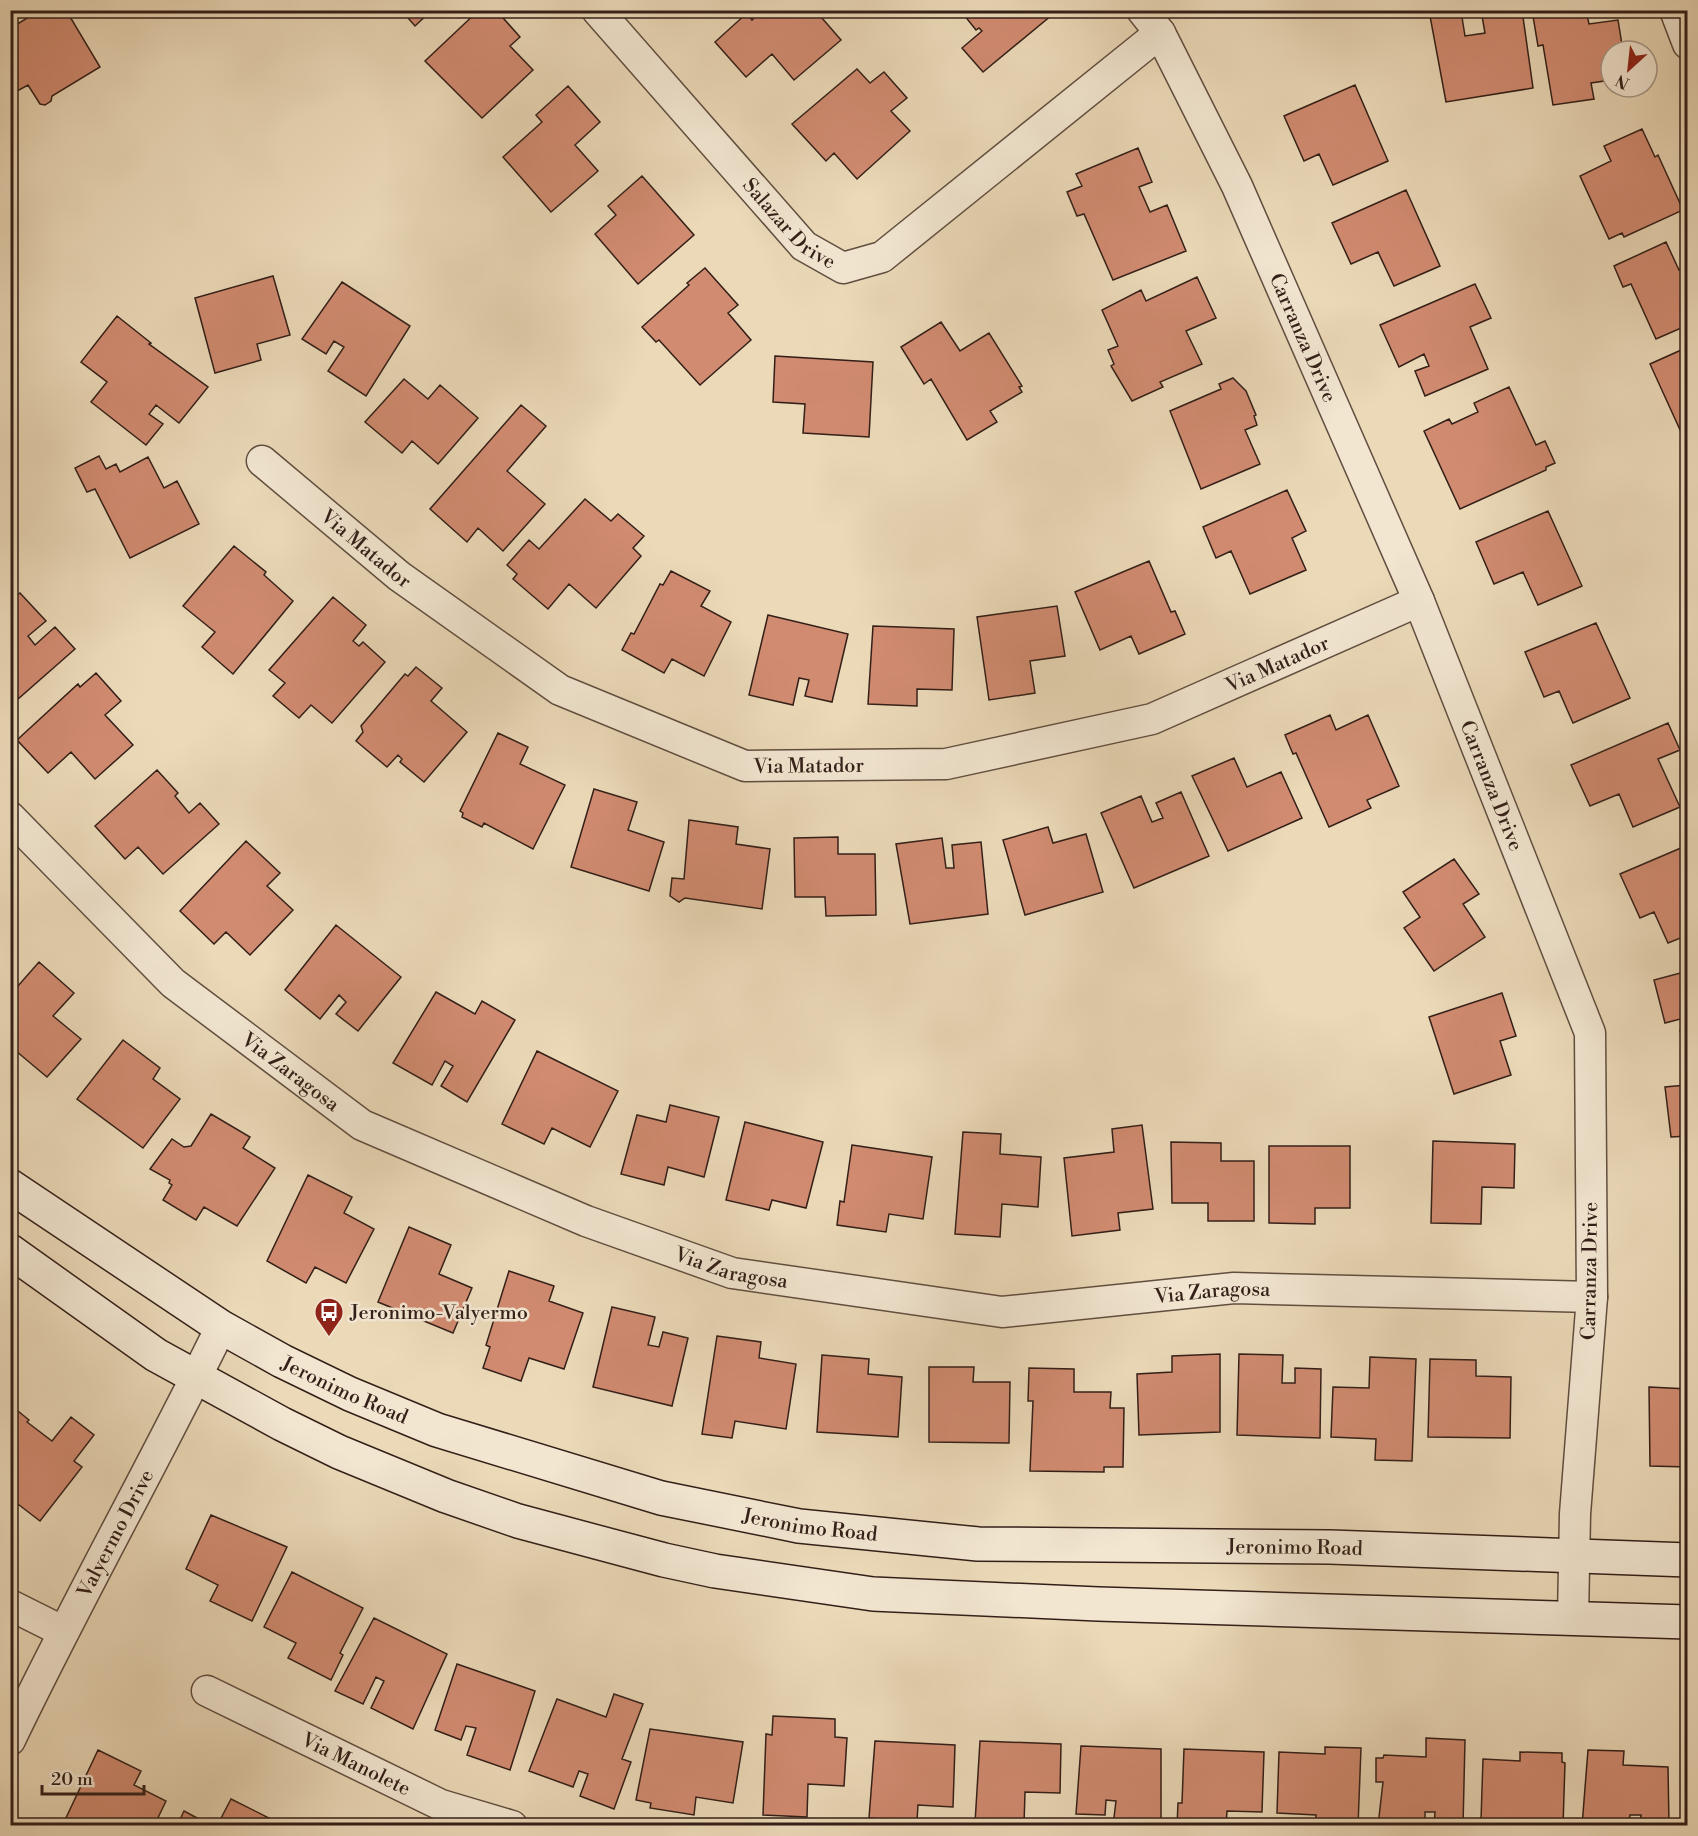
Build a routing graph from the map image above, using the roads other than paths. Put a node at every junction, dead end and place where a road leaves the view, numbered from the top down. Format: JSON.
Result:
{"nodes":[{"id":1,"x":597,"y":10,"type":"edge"},
{"id":2,"x":1674,"y":10,"type":"edge"},
{"id":3,"x":1151,"y":22,"type":"edge"},
{"id":4,"x":1688,"y":44,"type":"edge"},
{"id":5,"x":262,"y":461,"type":"dead end"},
{"id":6,"x":1419,"y":601,"type":"junction"},
{"id":7,"x":10,"y":817,"type":"edge"},
{"id":8,"x":10,"y":1186,"type":"edge"},
{"id":9,"x":10,"y":1251,"type":"edge"},
{"id":10,"x":1592,"y":1297,"type":"junction"},
{"id":11,"x":221,"y":1327,"type":"junction"},
{"id":12,"x":196,"y":1377,"type":"junction"},
{"id":13,"x":1574,"y":1557,"type":"junction"},
{"id":14,"x":1688,"y":1560,"type":"edge"},
{"id":15,"x":10,"y":1605,"type":"edge"},
{"id":16,"x":1573,"y":1618,"type":"junction"},
{"id":17,"x":1688,"y":1622,"type":"edge"},
{"id":18,"x":62,"y":1631,"type":"junction"},
{"id":19,"x":207,"y":1690,"type":"dead end"},
{"id":20,"x":10,"y":1740,"type":"edge"},
{"id":21,"x":437,"y":1815,"type":"edge"},
{"id":22,"x":512,"y":1826,"type":"edge"}],
"edges":[{"from":1,"to":3,"type":"street","name":"Salazar Drive"},
{"from":2,"to":4,"type":"street"},
{"from":3,"to":6,"type":"street","name":"Carranza Drive"},
{"from":5,"to":6,"type":"street","name":"Via Matador"},
{"from":6,"to":10,"type":"street","name":"Carranza Drive"},
{"from":7,"to":10,"type":"street","name":"Via Zaragosa"},
{"from":8,"to":11,"type":"main road","name":"Jeronimo Road"},
{"from":9,"to":12,"type":"main road"},
{"from":10,"to":13,"type":"street","name":"Carranza Drive"},
{"from":11,"to":12,"type":"street","name":"Valyermo Drive"},
{"from":11,"to":13,"type":"main road","name":"Jeronimo Road"},
{"from":12,"to":16,"type":"main road"},
{"from":12,"to":18,"type":"street","name":"Valyermo Drive"},
{"from":13,"to":14,"type":"main road","name":"Jeronimo Road"},
{"from":13,"to":16,"type":"street","name":"Carranza Drive"},
{"from":15,"to":18,"type":"street"},
{"from":16,"to":17,"type":"main road"},
{"from":18,"to":20,"type":"street","name":"Valyermo Drive"},
{"from":19,"to":21,"type":"street","name":"Via Manolete"},
{"from":21,"to":22,"type":"street","name":"Via Manolete"}]}
